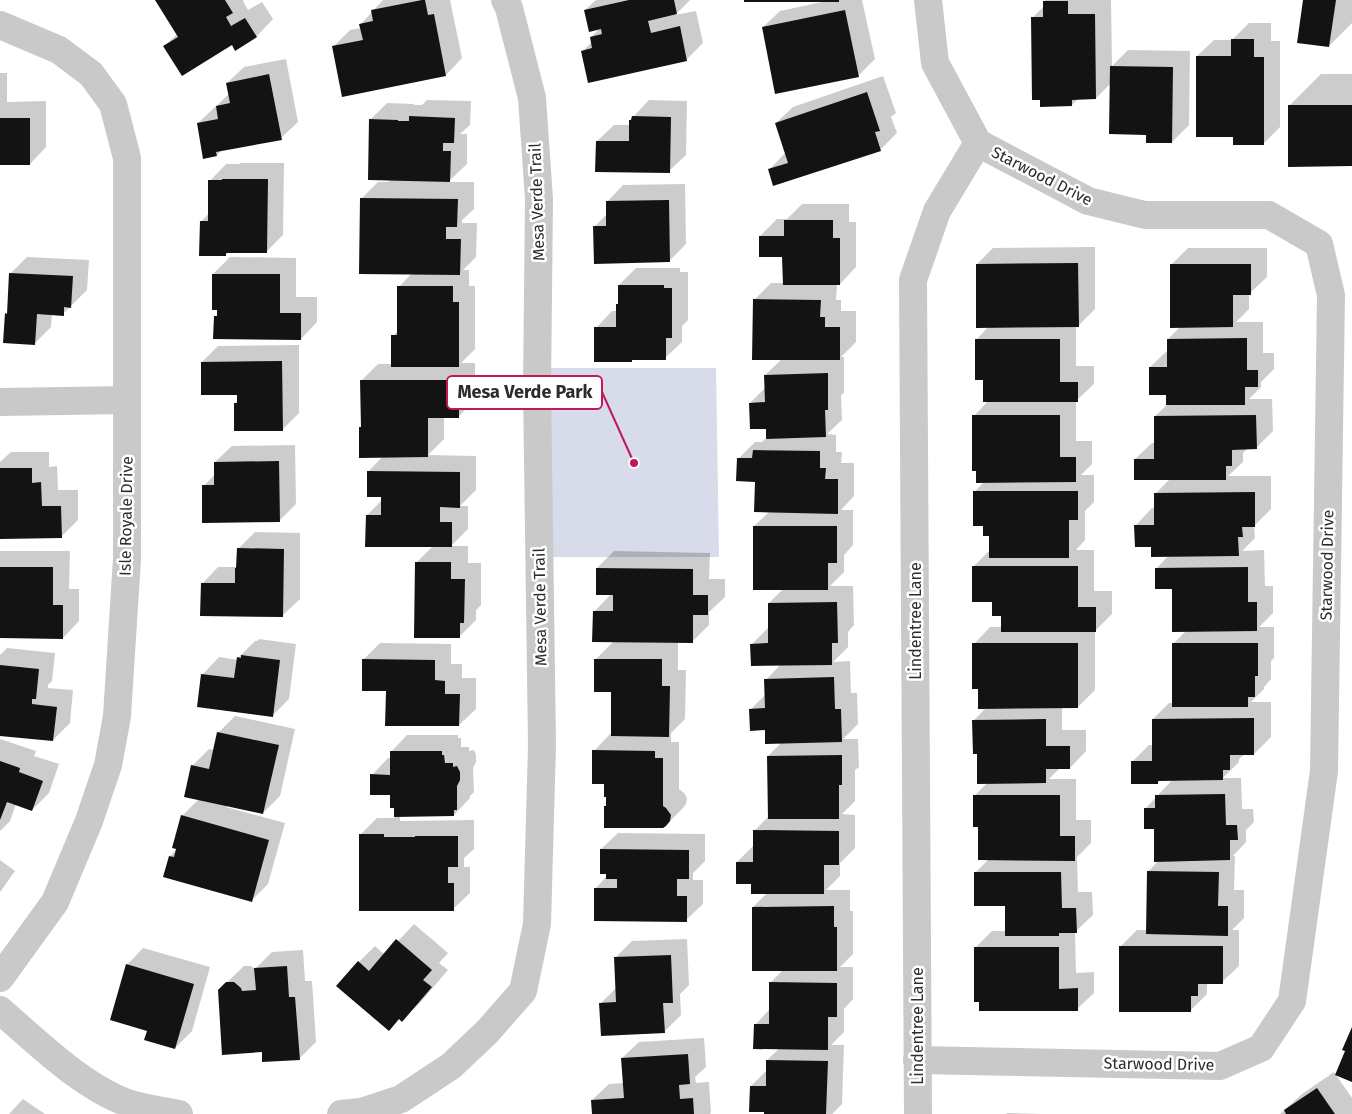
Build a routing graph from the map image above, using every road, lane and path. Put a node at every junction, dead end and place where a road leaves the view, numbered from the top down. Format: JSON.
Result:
{"nodes":[{"id":1,"x":505,"y":0,"type":"edge"},
{"id":2,"x":928,"y":0,"type":"edge"},
{"id":3,"x":0,"y":25,"type":"edge"},
{"id":4,"x":978,"y":143,"type":"junction"},
{"id":5,"x":127,"y":400,"type":"junction"},
{"id":6,"x":0,"y":402,"type":"edge"},
{"id":7,"x":0,"y":978,"type":"edge"},
{"id":8,"x":0,"y":1010,"type":"edge"},
{"id":9,"x":917,"y":1060,"type":"junction"},
{"id":10,"x":179,"y":1114,"type":"edge"},
{"id":11,"x":341,"y":1114,"type":"edge"},
{"id":12,"x":918,"y":1114,"type":"edge"}],
"edges":[{"from":1,"to":11,"type":"street","name":"Mesa Verde Trail"},
{"from":2,"to":4,"type":"street","name":"Starwood Drive"},
{"from":3,"to":5,"type":"street","name":"Isle Royale Drive"},
{"from":4,"to":9,"type":"street","name":"Lindentree Lane"},
{"from":4,"to":9,"type":"street","name":"Starwood Drive"},
{"from":5,"to":6,"type":"street"},
{"from":5,"to":7,"type":"street","name":"Isle Royale Drive"},
{"from":8,"to":10,"type":"street"},
{"from":9,"to":12,"type":"street","name":"Lindentree Lane"}]}
